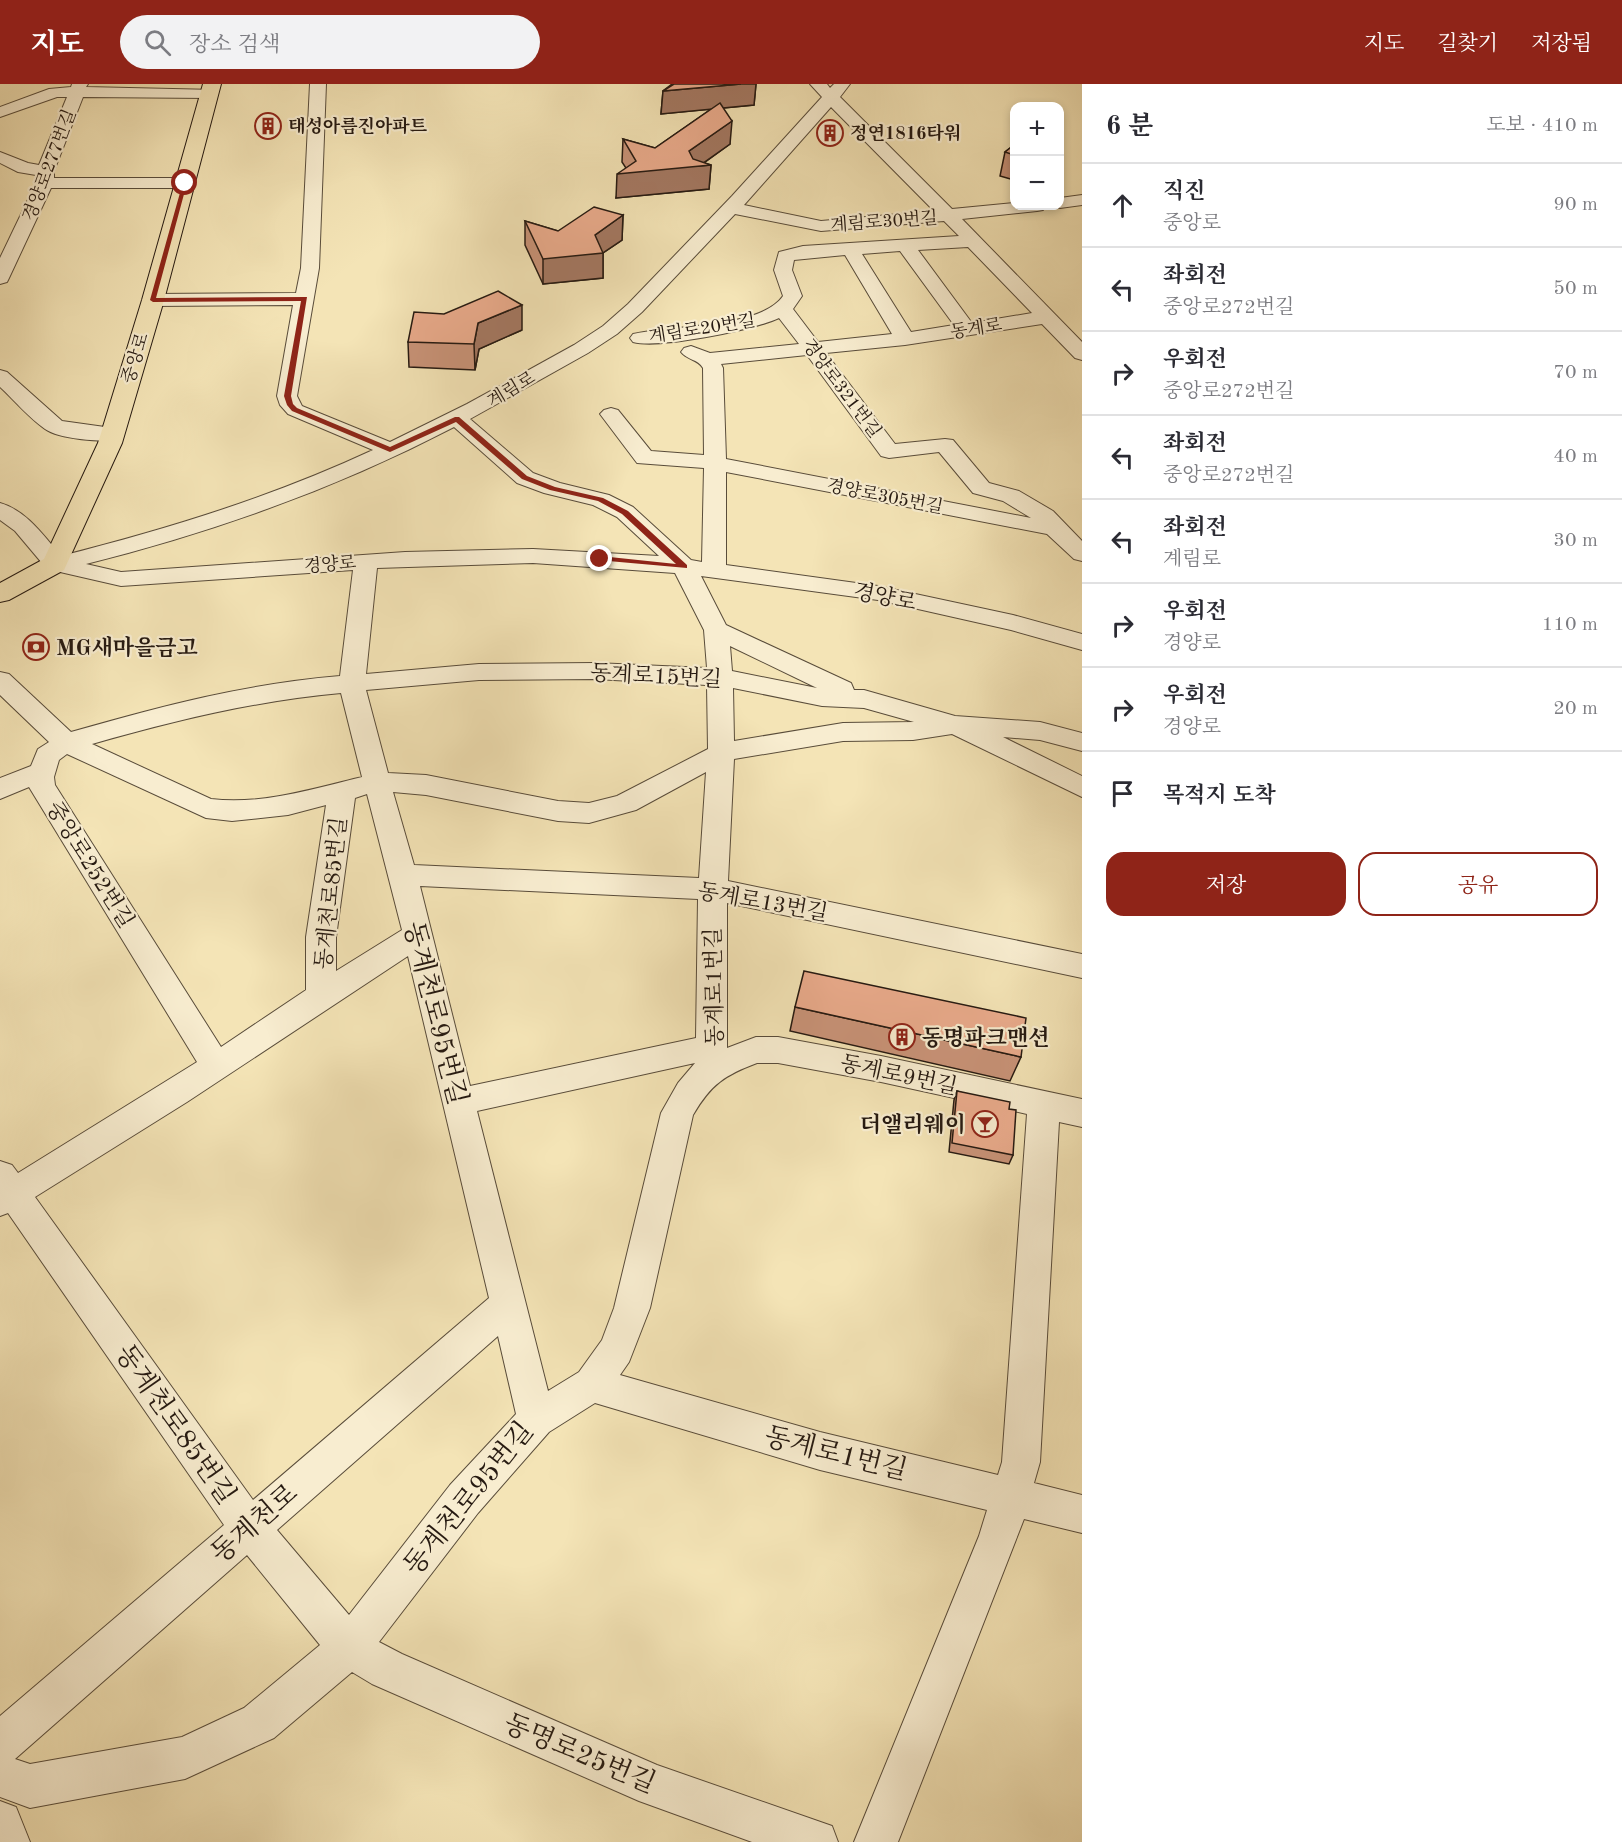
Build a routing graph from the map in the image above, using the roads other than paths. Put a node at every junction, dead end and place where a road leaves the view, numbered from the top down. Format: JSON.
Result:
{"nodes":[{"id":1,"x":318,"y":84,"type":"edge"},
{"id":2,"x":79,"y":88,"type":"edge"},
{"id":3,"x":211,"y":88,"type":"edge"},
{"id":4,"x":830,"y":88,"type":"edge"},
{"id":5,"x":0,"y":112,"type":"edge"},
{"id":6,"x":0,"y":157,"type":"edge"},
{"id":7,"x":45,"y":177,"type":"junction"},
{"id":8,"x":185,"y":183,"type":"junction"},
{"id":9,"x":1082,"y":200,"type":"edge"},
{"id":10,"x":1064,"y":202,"type":"edge"},
{"id":11,"x":734,"y":208,"type":"junction"},
{"id":12,"x":1010,"y":209,"type":"edge"},
{"id":13,"x":949,"y":216,"type":"junction"},
{"id":14,"x":973,"y":241,"type":"junction"},
{"id":15,"x":905,"y":245,"type":"junction"},
{"id":16,"x":850,"y":250,"type":"junction"},
{"id":17,"x":0,"y":278,"type":"edge"},
{"id":18,"x":304,"y":299,"type":"junction"},
{"id":19,"x":153,"y":300,"type":"junction"},
{"id":20,"x":783,"y":309,"type":"junction"},
{"id":21,"x":1047,"y":317,"type":"junction"},
{"id":22,"x":967,"y":329,"type":"junction"},
{"id":23,"x":610,"y":330,"type":"junction"},
{"id":24,"x":640,"y":338,"type":"junction"},
{"id":25,"x":905,"y":339,"type":"junction"},
{"id":26,"x":813,"y":350,"type":"junction"},
{"id":27,"x":1082,"y":354,"type":"edge"},
{"id":28,"x":708,"y":359,"type":"junction"},
{"id":29,"x":0,"y":376,"type":"edge"},
{"id":30,"x":611,"y":414,"type":"dead end"},
{"id":31,"x":457,"y":419,"type":"junction"},
{"id":32,"x":112,"y":434,"type":"junction"},
{"id":33,"x":390,"y":450,"type":"junction"},
{"id":34,"x":716,"y":463,"type":"junction"},
{"id":35,"x":0,"y":510,"type":"edge"},
{"id":36,"x":1054,"y":529,"type":"junction"},
{"id":37,"x":1082,"y":554,"type":"edge"},
{"id":38,"x":366,"y":561,"type":"junction"},
{"id":39,"x":55,"y":564,"type":"junction"},
{"id":40,"x":684,"y":567,"type":"junction"},
{"id":41,"x":714,"y":571,"type":"junction"},
{"id":42,"x":0,"y":594,"type":"edge"},
{"id":43,"x":716,"y":630,"type":"junction"},
{"id":44,"x":1082,"y":642,"type":"edge"},
{"id":45,"x":720,"y":678,"type":"junction"},
{"id":46,"x":0,"y":680,"type":"edge"},
{"id":47,"x":352,"y":683,"type":"junction"},
{"id":48,"x":864,"y":699,"type":"junction"},
{"id":49,"x":955,"y":725,"type":"junction"},
{"id":50,"x":1082,"y":742,"type":"edge"},
{"id":51,"x":66,"y":743,"type":"junction"},
{"id":52,"x":721,"y":753,"type":"junction"},
{"id":53,"x":42,"y":771,"type":"junction"},
{"id":54,"x":378,"y":782,"type":"junction"},
{"id":55,"x":1082,"y":787,"type":"edge"},
{"id":56,"x":0,"y":789,"type":"edge"},
{"id":57,"x":342,"y":790,"type":"junction"},
{"id":58,"x":403,"y":875,"type":"junction"},
{"id":59,"x":713,"y":889,"type":"junction"},
{"id":60,"x":417,"y":936,"type":"junction"},
{"id":61,"x":1082,"y":966,"type":"edge"},
{"id":62,"x":321,"y":996,"type":"junction"},
{"id":63,"x":714,"y":1056,"type":"junction"},
{"id":64,"x":216,"y":1066,"type":"junction"},
{"id":65,"x":457,"y":1102,"type":"junction"},
{"id":66,"x":1044,"y":1105,"type":"junction"},
{"id":67,"x":1082,"y":1113,"type":"edge"},
{"id":68,"x":4,"y":1190,"type":"edge"},
{"id":69,"x":509,"y":1303,"type":"junction"},
{"id":70,"x":592,"y":1384,"type":"junction"},
{"id":71,"x":536,"y":1419,"type":"junction"},
{"id":72,"x":1012,"y":1496,"type":"junction"},
{"id":73,"x":1082,"y":1514,"type":"edge"},
{"id":74,"x":249,"y":1527,"type":"junction"},
{"id":75,"x":350,"y":1648,"type":"junction"},
{"id":76,"x":0,"y":1744,"type":"edge"},
{"id":77,"x":0,"y":1775,"type":"edge"},
{"id":78,"x":0,"y":1823,"type":"edge"},
{"id":79,"x":8,"y":1842,"type":"edge"},
{"id":80,"x":816,"y":1842,"type":"edge"},
{"id":81,"x":876,"y":1842,"type":"edge"}],
"edges":[{"from":1,"to":18,"type":"street"},
{"from":2,"to":3,"type":"street"},
{"from":2,"to":5,"type":"street"},
{"from":2,"to":7,"type":"street","name":"경양로277번길"},
{"from":3,"to":8,"type":"main road","name":"중앙로"},
{"from":4,"to":11,"type":"street","name":"계림로"},
{"from":4,"to":13,"type":"street","name":"동계로"},
{"from":6,"to":7,"type":"street"},
{"from":7,"to":8,"type":"street"},
{"from":7,"to":17,"type":"street","name":"경양로277번길"},
{"from":8,"to":19,"type":"main road","name":"중앙로"},
{"from":9,"to":10,"type":"street"},
{"from":11,"to":13,"type":"street","name":"계림로30번길"},
{"from":11,"to":23,"type":"street","name":"계림로"},
{"from":12,"to":13,"type":"street","name":"계림로30번길"},
{"from":13,"to":14,"type":"street","name":"동계로"},
{"from":14,"to":15,"type":"street","name":"계림로20번길"},
{"from":14,"to":21,"type":"street","name":"동계로"},
{"from":15,"to":16,"type":"street","name":"계림로20번길"},
{"from":15,"to":22,"type":"street"},
{"from":16,"to":20,"type":"street","name":"계림로20번길"},
{"from":16,"to":25,"type":"street"},
{"from":18,"to":19,"type":"street"},
{"from":18,"to":33,"type":"street"},
{"from":19,"to":32,"type":"main road","name":"중앙로"},
{"from":20,"to":24,"type":"street","name":"계림로20번길"},
{"from":20,"to":26,"type":"street","name":"경양로321번길"},
{"from":21,"to":22,"type":"street","name":"동계로"},
{"from":21,"to":27,"type":"street","name":"동계로"},
{"from":22,"to":25,"type":"street","name":"동계로"},
{"from":23,"to":24,"type":"street"},
{"from":23,"to":31,"type":"street","name":"계림로"},
{"from":24,"to":28,"type":"street"},
{"from":25,"to":26,"type":"street"},
{"from":26,"to":28,"type":"street"},
{"from":26,"to":36,"type":"street","name":"경양로321번길"},
{"from":28,"to":34,"type":"street"},
{"from":29,"to":32,"type":"street"},
{"from":30,"to":34,"type":"street","name":"경양로305번길"},
{"from":31,"to":33,"type":"street","name":"계림로"},
{"from":31,"to":40,"type":"street"},
{"from":32,"to":39,"type":"main road","name":"중앙로"},
{"from":33,"to":39,"type":"street","name":"계림로"},
{"from":34,"to":36,"type":"street","name":"경양로305번길"},
{"from":34,"to":41,"type":"street"},
{"from":35,"to":39,"type":"street"},
{"from":36,"to":37,"type":"street","name":"경양로321번길"},
{"from":38,"to":39,"type":"street","name":"경양로"},
{"from":38,"to":40,"type":"street","name":"경양로"},
{"from":38,"to":47,"type":"street","name":"동계천로95번길"},
{"from":39,"to":42,"type":"main road"},
{"from":40,"to":41,"type":"street","name":"경양로"},
{"from":40,"to":43,"type":"street"},
{"from":41,"to":44,"type":"street","name":"경양로"},
{"from":43,"to":45,"type":"street","name":"동계로1번길"},
{"from":43,"to":48,"type":"street"},
{"from":45,"to":47,"type":"street","name":"동계로15번길"},
{"from":45,"to":48,"type":"street","name":"동계로15번길"},
{"from":45,"to":52,"type":"street","name":"동계로1번길"},
{"from":46,"to":51,"type":"street"},
{"from":47,"to":51,"type":"street","name":"동계로15번길"},
{"from":47,"to":54,"type":"street","name":"동계천로95번길"},
{"from":48,"to":49,"type":"street","name":"동계로15번길"},
{"from":49,"to":50,"type":"street","name":"동계로15번길"},
{"from":49,"to":52,"type":"street","name":"동계로15번길"},
{"from":49,"to":55,"type":"street","name":"동계로15번길"},
{"from":51,"to":53,"type":"street","name":"중앙로252번길"},
{"from":51,"to":57,"type":"street"},
{"from":52,"to":54,"type":"street"},
{"from":52,"to":59,"type":"street","name":"동계로1번길"},
{"from":53,"to":56,"type":"street"},
{"from":53,"to":64,"type":"street","name":"중앙로252번길"},
{"from":54,"to":57,"type":"street"},
{"from":54,"to":58,"type":"street","name":"동계천로95번길"},
{"from":57,"to":62,"type":"street","name":"동계천로85번길"},
{"from":58,"to":59,"type":"street","name":"동계로13번길"},
{"from":58,"to":60,"type":"street","name":"동계천로95번길"},
{"from":59,"to":61,"type":"street","name":"동계로13번길"},
{"from":59,"to":63,"type":"street","name":"동계로1번길"},
{"from":60,"to":62,"type":"street","name":"동계천로85번길"},
{"from":60,"to":65,"type":"street","name":"동계천로95번길"},
{"from":62,"to":64,"type":"street","name":"동계천로85번길"},
{"from":63,"to":65,"type":"street"},
{"from":63,"to":66,"type":"street","name":"동계로9번길"},
{"from":63,"to":70,"type":"street","name":"동계로1번길"},
{"from":64,"to":68,"type":"street","name":"동계천로85번길"},
{"from":65,"to":69,"type":"street","name":"동계천로95번길"},
{"from":66,"to":67,"type":"street","name":"동계로9번길"},
{"from":66,"to":72,"type":"street"},
{"from":68,"to":74,"type":"street","name":"동계천로85번길"},
{"from":69,"to":71,"type":"street","name":"동계천로95번길"},
{"from":69,"to":74,"type":"street","name":"동계천로"},
{"from":70,"to":71,"type":"street","name":"동계로1번길"},
{"from":70,"to":72,"type":"street","name":"동계로1번길"},
{"from":71,"to":75,"type":"street","name":"동계천로95번길"},
{"from":72,"to":73,"type":"street","name":"동계로1번길"},
{"from":72,"to":81,"type":"street"},
{"from":74,"to":75,"type":"street","name":"동계천로85번길"},
{"from":74,"to":76,"type":"street","name":"동계천로"},
{"from":75,"to":77,"type":"street","name":"동계천로95번길"},
{"from":75,"to":80,"type":"street","name":"동명로25번길"},
{"from":78,"to":79,"type":"street"}]}
